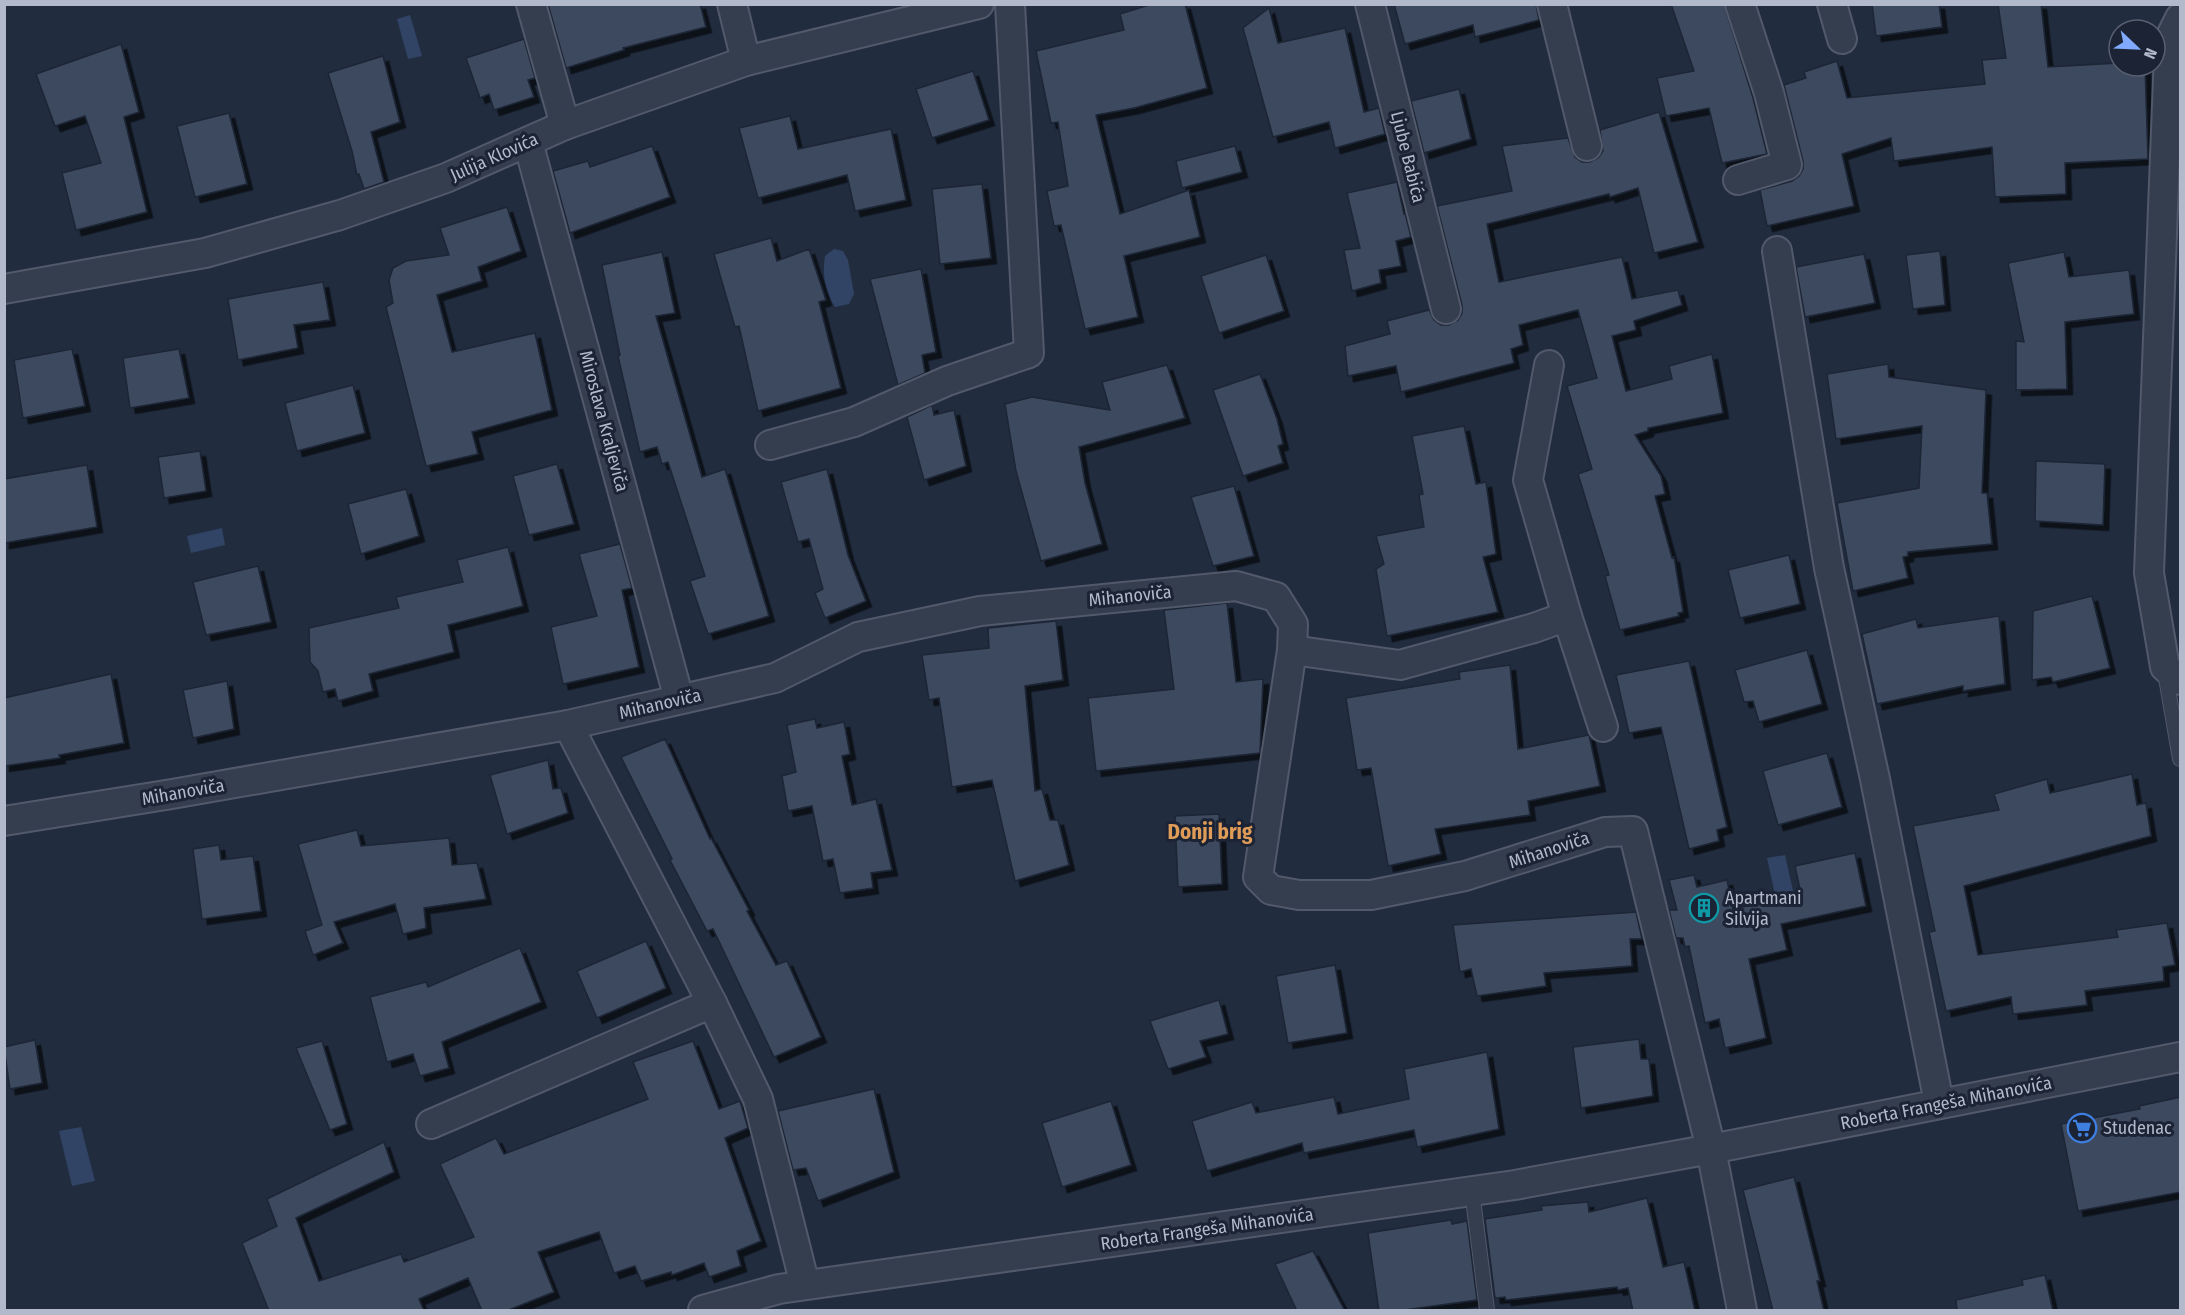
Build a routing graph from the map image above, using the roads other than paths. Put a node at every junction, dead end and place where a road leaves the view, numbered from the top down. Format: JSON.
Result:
{"nodes":[{"id":1,"x":531,"y":4,"type":"edge"},
{"id":2,"x":732,"y":4,"type":"edge"},
{"id":3,"x":979,"y":4,"type":"edge"},
{"id":4,"x":1010,"y":4,"type":"edge"},
{"id":5,"x":1370,"y":4,"type":"edge"},
{"id":6,"x":1552,"y":4,"type":"edge"},
{"id":7,"x":1740,"y":4,"type":"edge"},
{"id":8,"x":1832,"y":4,"type":"edge"},
{"id":9,"x":2181,"y":18,"type":"edge"},
{"id":10,"x":1842,"y":39,"type":"dead end"},
{"id":11,"x":747,"y":61,"type":"junction"},
{"id":12,"x":566,"y":125,"type":"junction"},
{"id":13,"x":528,"y":142,"type":"junction"},
{"id":14,"x":1587,"y":146,"type":"dead end"},
{"id":15,"x":1737,"y":180,"type":"dead end"},
{"id":16,"x":1777,"y":252,"type":"dead end"},
{"id":17,"x":4,"y":289,"type":"edge"},
{"id":18,"x":1446,"y":309,"type":"dead end"},
{"id":19,"x":1549,"y":365,"type":"dead end"},
{"id":20,"x":770,"y":445,"type":"dead end"},
{"id":21,"x":1567,"y":616,"type":"junction"},
{"id":22,"x":1292,"y":650,"type":"junction"},
{"id":23,"x":2173,"y":673,"type":"edge"},
{"id":24,"x":679,"y":699,"type":"junction"},
{"id":25,"x":567,"y":725,"type":"junction"},
{"id":26,"x":1603,"y":727,"type":"dead end"},
{"id":27,"x":2181,"y":759,"type":"edge"},
{"id":28,"x":4,"y":821,"type":"edge"},
{"id":29,"x":712,"y":1004,"type":"junction"},
{"id":30,"x":2181,"y":1057,"type":"edge"},
{"id":31,"x":1939,"y":1103,"type":"junction"},
{"id":32,"x":431,"y":1124,"type":"dead end"},
{"id":33,"x":1711,"y":1149,"type":"junction"},
{"id":34,"x":1472,"y":1191,"type":"junction"},
{"id":35,"x":790,"y":1295,"type":"edge"},
{"id":36,"x":703,"y":1311,"type":"edge"},
{"id":37,"x":1487,"y":1311,"type":"edge"},
{"id":38,"x":1742,"y":1311,"type":"edge"}],
"edges":[{"from":1,"to":12,"type":"street"},
{"from":2,"to":11,"type":"street"},
{"from":3,"to":11,"type":"street","name":"Julija Klovića"},
{"from":4,"to":20,"type":"street"},
{"from":5,"to":18,"type":"street","name":"Ljube Babića"},
{"from":6,"to":14,"type":"street"},
{"from":7,"to":15,"type":"street"},
{"from":8,"to":10,"type":"street"},
{"from":9,"to":23,"type":"street"},
{"from":11,"to":12,"type":"street","name":"Julija Klovića"},
{"from":12,"to":13,"type":"street","name":"Julija Klovića"},
{"from":13,"to":17,"type":"street","name":"Julija Klovića"},
{"from":13,"to":24,"type":"street","name":"Miroslava Kraljeviča"},
{"from":16,"to":31,"type":"street"},
{"from":19,"to":21,"type":"street"},
{"from":21,"to":22,"type":"street"},
{"from":21,"to":26,"type":"street"},
{"from":22,"to":24,"type":"street","name":"Mihanoviča"},
{"from":22,"to":33,"type":"street","name":"Mihanoviča"},
{"from":23,"to":27,"type":"lane"},
{"from":24,"to":25,"type":"street","name":"Mihanoviča"},
{"from":25,"to":28,"type":"street","name":"Mihanoviča"},
{"from":25,"to":29,"type":"street"},
{"from":29,"to":32,"type":"street"},
{"from":29,"to":35,"type":"street"},
{"from":30,"to":31,"type":"street","name":"Roberta Frangeša Mihanovića"},
{"from":31,"to":33,"type":"street","name":"Roberta Frangeša Mihanovića"},
{"from":33,"to":34,"type":"street","name":"Roberta Frangeša Mihanovića"},
{"from":33,"to":38,"type":"street"},
{"from":34,"to":35,"type":"street","name":"Roberta Frangeša Mihanovića"},
{"from":34,"to":37,"type":"lane"},
{"from":35,"to":36,"type":"street","name":"Roberta Frangeša Mihanovića"}]}
